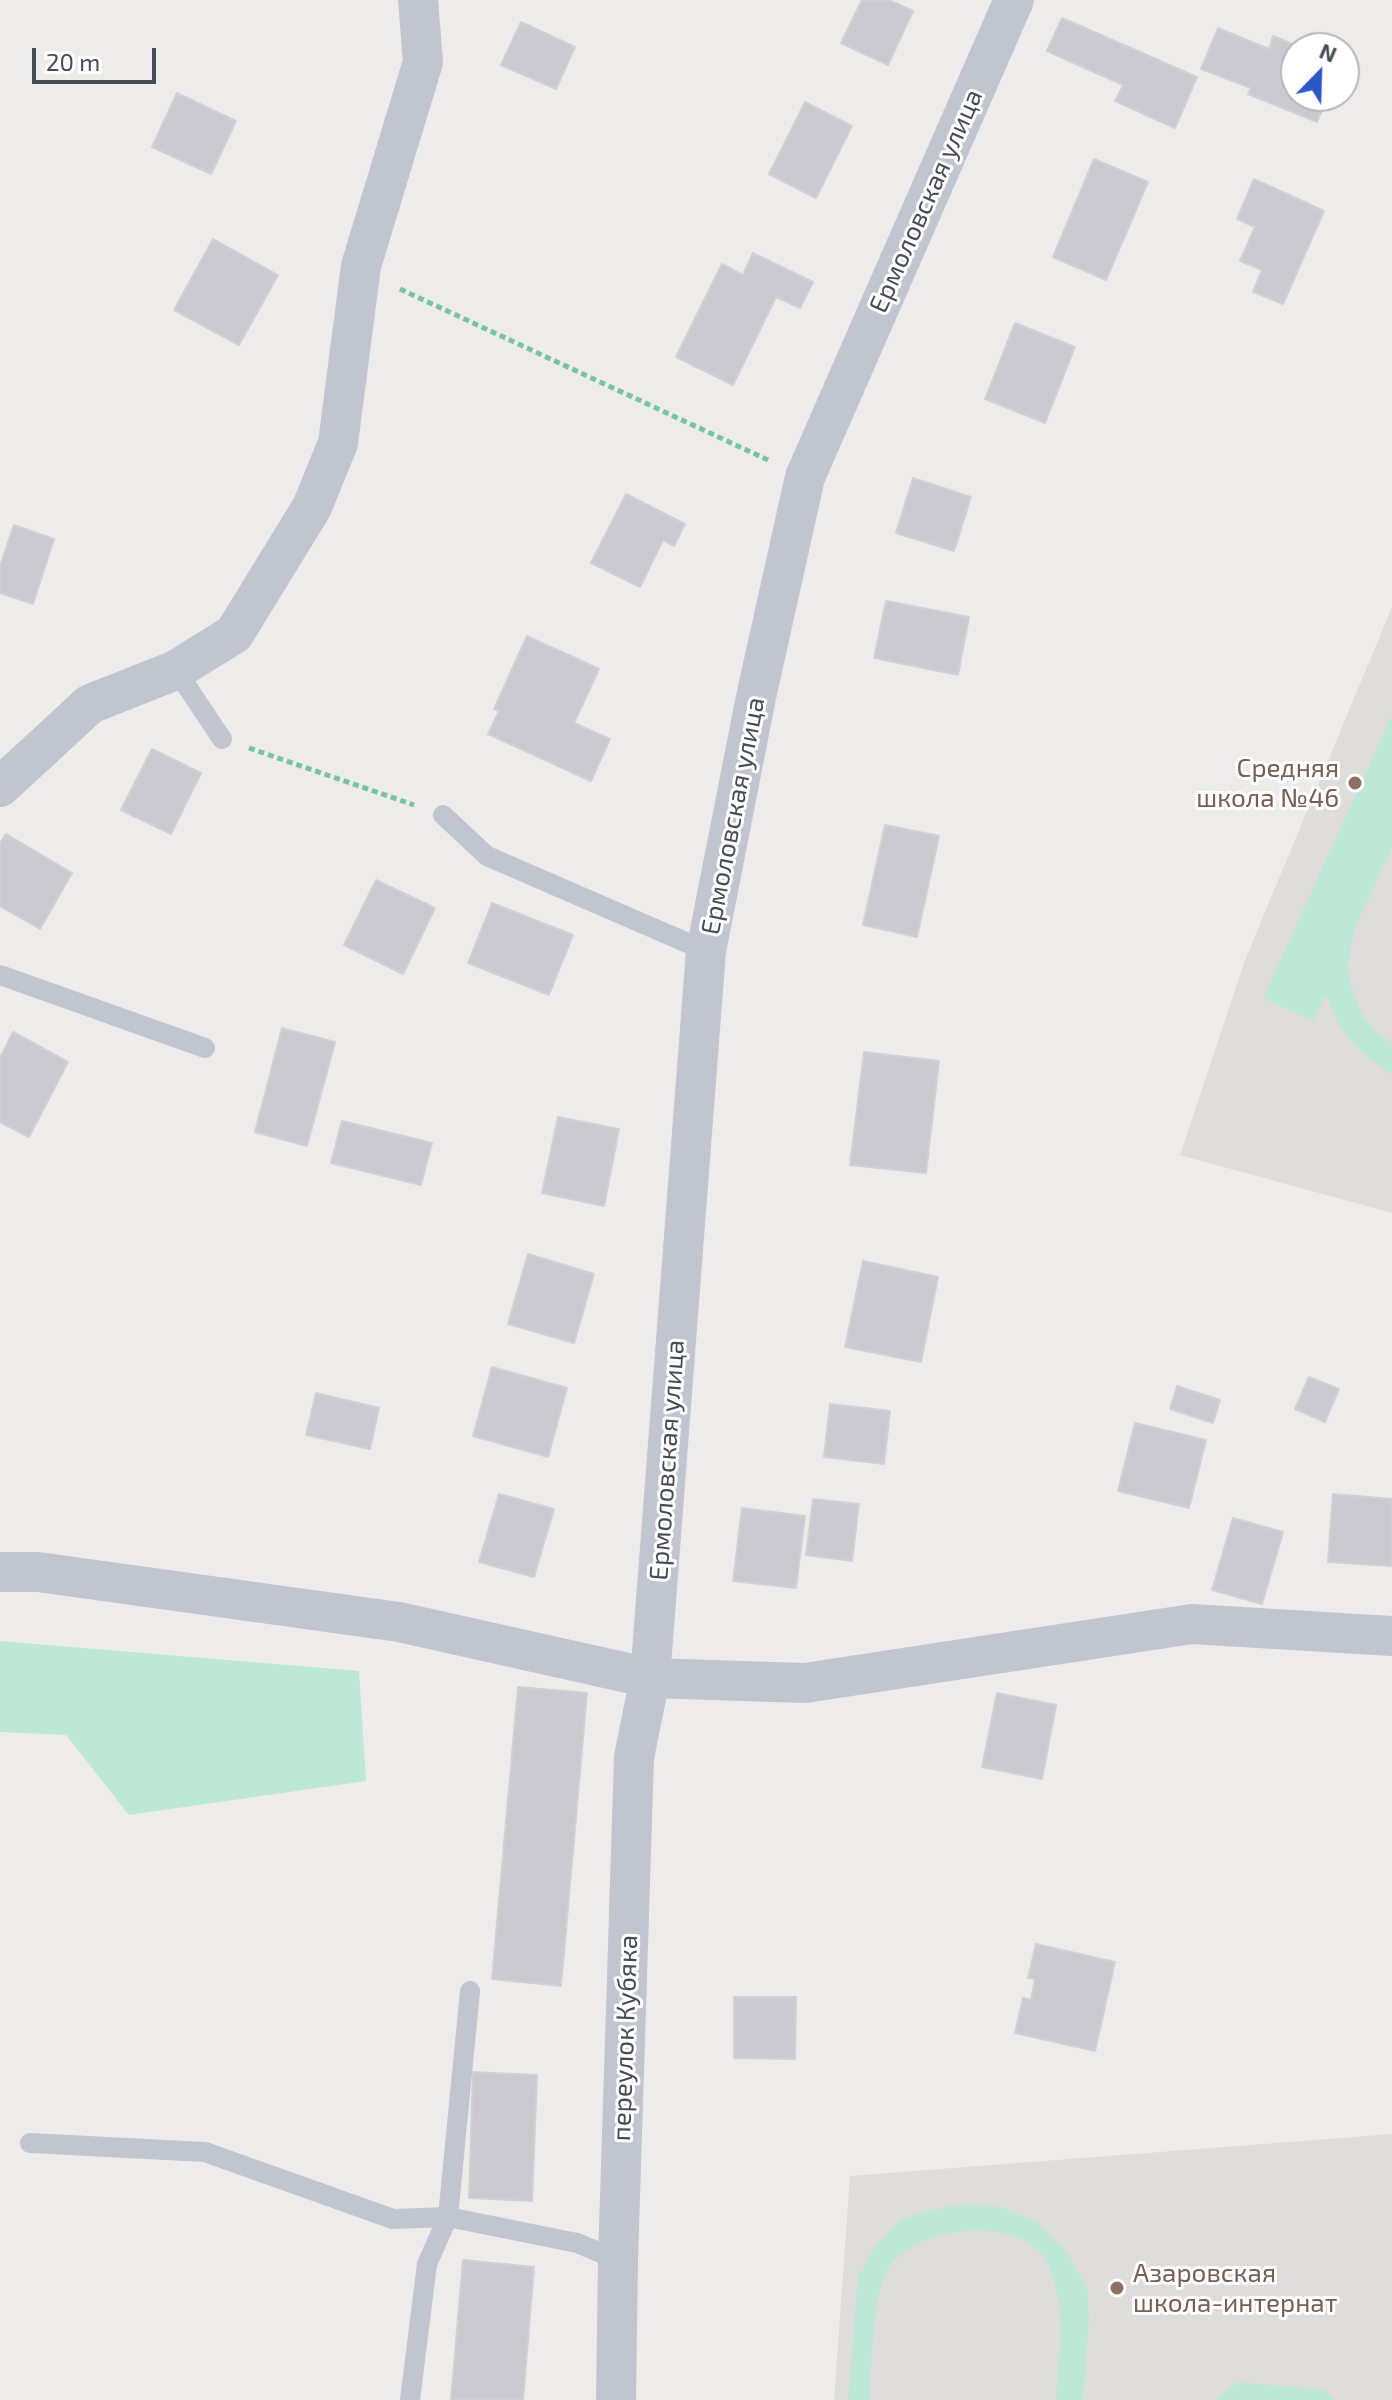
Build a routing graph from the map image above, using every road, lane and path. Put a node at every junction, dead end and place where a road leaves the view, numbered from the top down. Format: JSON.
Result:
{"nodes":[{"id":1,"x":418,"y":0,"type":"edge"},
{"id":2,"x":1014,"y":0,"type":"edge"},
{"id":3,"x":361,"y":266,"type":"junction"},
{"id":4,"x":805,"y":477,"type":"junction"},
{"id":5,"x":176,"y":670,"type":"junction"},
{"id":6,"x":222,"y":739,"type":"joint"},
{"id":7,"x":0,"y":787,"type":"edge"},
{"id":8,"x":443,"y":815,"type":"joint"},
{"id":9,"x":706,"y":951,"type":"junction"},
{"id":10,"x":0,"y":975,"type":"edge"},
{"id":11,"x":205,"y":1048,"type":"dead end"},
{"id":12,"x":0,"y":1572,"type":"edge"},
{"id":13,"x":1392,"y":1636,"type":"edge"},
{"id":14,"x":650,"y":1678,"type":"junction"},
{"id":15,"x":470,"y":1991,"type":"dead end"},
{"id":16,"x":30,"y":2143,"type":"dead end"},
{"id":17,"x":448,"y":2217,"type":"junction"},
{"id":18,"x":618,"y":2260,"type":"junction"},
{"id":19,"x":410,"y":2400,"type":"edge"},
{"id":20,"x":616,"y":2400,"type":"edge"}],
"edges":[{"from":1,"to":3,"type":"street"},
{"from":2,"to":4,"type":"street","name":"Ермоловская улица"},
{"from":3,"to":4,"type":"path"},
{"from":3,"to":5,"type":"street"},
{"from":4,"to":9,"type":"street","name":"Ермоловская улица"},
{"from":5,"to":6,"type":"lane"},
{"from":5,"to":7,"type":"street"},
{"from":6,"to":8,"type":"path"},
{"from":8,"to":9,"type":"lane"},
{"from":9,"to":14,"type":"street","name":"Ермоловская улица"},
{"from":10,"to":11,"type":"lane"},
{"from":12,"to":14,"type":"street"},
{"from":13,"to":14,"type":"street"},
{"from":14,"to":18,"type":"street","name":"переулок Кубяка"},
{"from":15,"to":17,"type":"lane"},
{"from":16,"to":17,"type":"lane"},
{"from":17,"to":18,"type":"lane"},
{"from":17,"to":19,"type":"lane"},
{"from":18,"to":20,"type":"street","name":"переулок Кубяка"}]}
